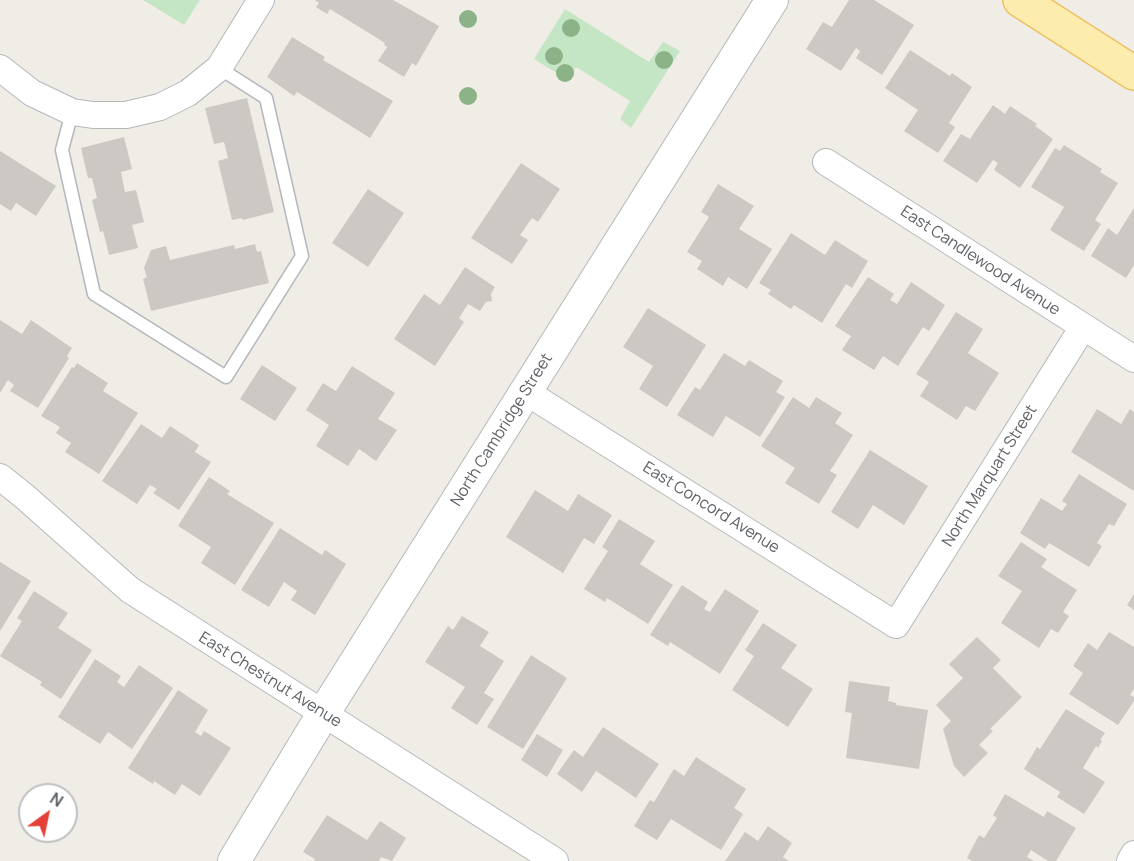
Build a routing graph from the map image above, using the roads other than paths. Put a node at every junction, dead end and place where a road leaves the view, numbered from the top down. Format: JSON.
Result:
{"nodes":[{"id":1,"x":261,"y":0,"type":"edge"},
{"id":2,"x":772,"y":0,"type":"edge"},
{"id":3,"x":1020,"y":0,"type":"edge"},
{"id":4,"x":0,"y":68,"type":"edge"},
{"id":5,"x":219,"y":68,"type":"junction"},
{"id":6,"x":1134,"y":73,"type":"edge"},
{"id":7,"x":72,"y":112,"type":"junction"},
{"id":8,"x":826,"y":162,"type":"dead end"},
{"id":9,"x":1083,"y":327,"type":"junction"},
{"id":10,"x":1134,"y":360,"type":"edge"},
{"id":11,"x":526,"y":392,"type":"junction"},
{"id":12,"x":0,"y":477,"type":"edge"},
{"id":13,"x":896,"y":625,"type":"joint"},
{"id":14,"x":323,"y":714,"type":"junction"},
{"id":15,"x":1134,"y":854,"type":"edge"},
{"id":16,"x":234,"y":861,"type":"edge"},
{"id":17,"x":555,"y":861,"type":"edge"},
{"id":18,"x":1130,"y":861,"type":"edge"}],
"edges":[{"from":1,"to":5,"type":"street"},
{"from":2,"to":11,"type":"street","name":"North Cambridge Street"},
{"from":3,"to":6,"type":"main road"},
{"from":4,"to":7,"type":"street"},
{"from":5,"to":7,"type":"street"},
{"from":5,"to":7,"type":"lane"},
{"from":8,"to":9,"type":"street","name":"East Candlewood Avenue"},
{"from":9,"to":10,"type":"street","name":"East Candlewood Avenue"},
{"from":9,"to":13,"type":"street","name":"North Marquart Street"},
{"from":11,"to":13,"type":"street","name":"East Concord Avenue"},
{"from":11,"to":14,"type":"street","name":"North Cambridge Street"},
{"from":12,"to":14,"type":"street","name":"East Chestnut Avenue"},
{"from":14,"to":16,"type":"street","name":"North Cambridge Street"},
{"from":14,"to":17,"type":"street","name":"East Chestnut Avenue"},
{"from":15,"to":18,"type":"street"}]}
